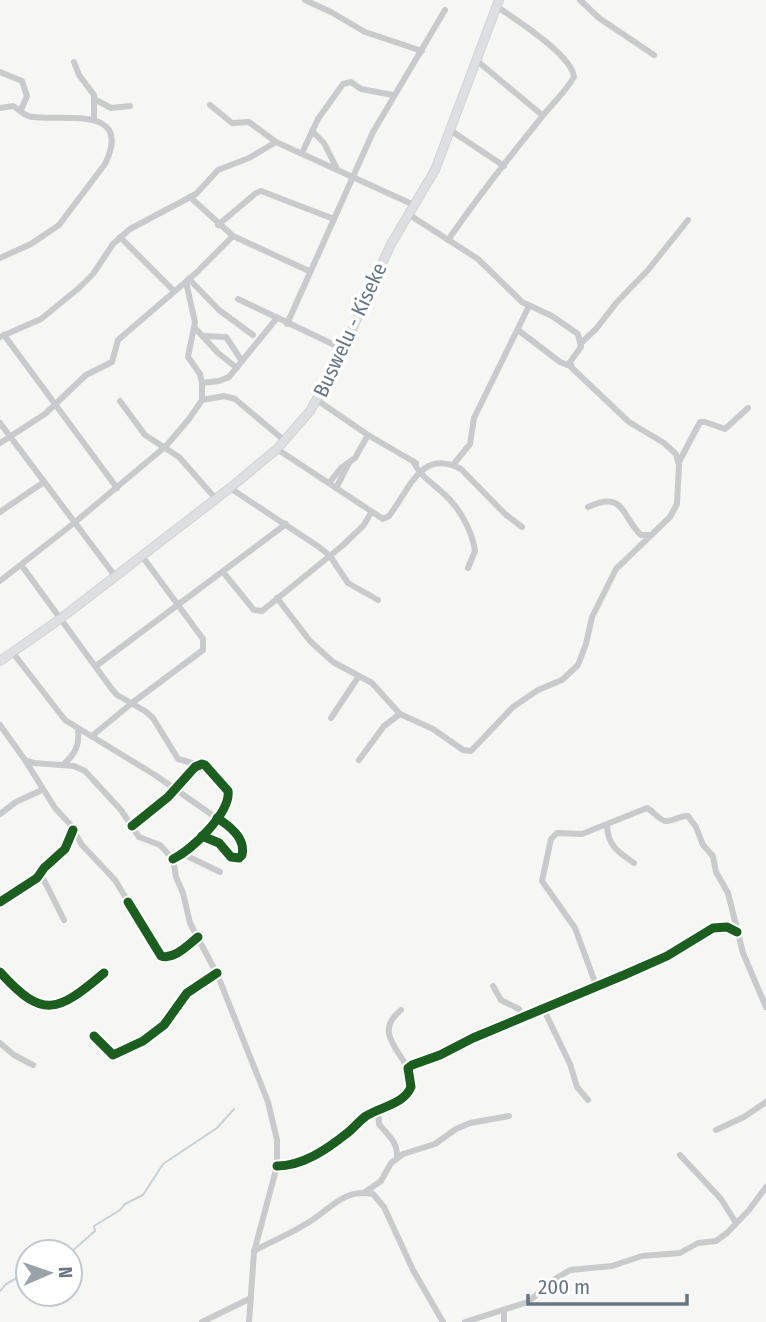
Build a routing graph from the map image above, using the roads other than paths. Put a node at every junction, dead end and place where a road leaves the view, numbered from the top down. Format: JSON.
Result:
{"nodes":[{"id":1,"x":305,"y":0,"type":"edge"},
{"id":2,"x":580,"y":0,"type":"edge"},
{"id":3,"x":497,"y":3,"type":"edge"},
{"id":4,"x":445,"y":10,"type":"dead end"},
{"id":5,"x":422,"y":51,"type":"junction"},
{"id":6,"x":654,"y":55,"type":"dead end"},
{"id":7,"x":476,"y":60,"type":"junction"},
{"id":8,"x":74,"y":62,"type":"dead end"},
{"id":9,"x":0,"y":72,"type":"edge"},
{"id":10,"x":393,"y":95,"type":"junction"},
{"id":11,"x":94,"y":99,"type":"junction"},
{"id":12,"x":210,"y":105,"type":"dead end"},
{"id":13,"x":130,"y":107,"type":"dead end"},
{"id":14,"x":0,"y":108,"type":"edge"},
{"id":15,"x":21,"y":110,"type":"junction"},
{"id":16,"x":542,"y":116,"type":"junction"},
{"id":17,"x":94,"y":119,"type":"junction"},
{"id":18,"x":450,"y":130,"type":"junction"},
{"id":19,"x":312,"y":131,"type":"junction"},
{"id":20,"x":276,"y":142,"type":"junction"},
{"id":21,"x":302,"y":153,"type":"junction"},
{"id":22,"x":504,"y":166,"type":"junction"},
{"id":23,"x":337,"y":169,"type":"junction"},
{"id":24,"x":354,"y":177,"type":"junction"},
{"id":25,"x":190,"y":197,"type":"junction"},
{"id":26,"x":414,"y":205,"type":"junction"},
{"id":27,"x":408,"y":214,"type":"junction"},
{"id":28,"x":334,"y":219,"type":"junction"},
{"id":29,"x":688,"y":220,"type":"dead end"},
{"id":30,"x":218,"y":225,"type":"junction"},
{"id":31,"x":233,"y":236,"type":"junction"},
{"id":32,"x":120,"y":237,"type":"junction"},
{"id":33,"x":448,"y":240,"type":"junction"},
{"id":34,"x":0,"y":258,"type":"edge"},
{"id":35,"x":309,"y":271,"type":"junction"},
{"id":36,"x":188,"y":281,"type":"junction"},
{"id":37,"x":174,"y":291,"type":"junction"},
{"id":38,"x":238,"y":299,"type":"dead end"},
{"id":39,"x":529,"y":306,"type":"junction"},
{"id":40,"x":277,"y":318,"type":"junction"},
{"id":41,"x":287,"y":324,"type":"junction"},
{"id":42,"x":195,"y":328,"type":"junction"},
{"id":43,"x":518,"y":330,"type":"junction"},
{"id":44,"x":253,"y":335,"type":"dead end"},
{"id":45,"x":2,"y":336,"type":"edge"},
{"id":46,"x":203,"y":336,"type":"junction"},
{"id":47,"x":581,"y":343,"type":"junction"},
{"id":48,"x":343,"y":349,"type":"junction"},
{"id":49,"x":239,"y":365,"type":"junction"},
{"id":50,"x":570,"y":366,"type":"junction"},
{"id":51,"x":202,"y":383,"type":"junction"},
{"id":52,"x":202,"y":400,"type":"junction"},
{"id":53,"x":317,"y":400,"type":"junction"},
{"id":54,"x":120,"y":401,"type":"dead end"},
{"id":55,"x":55,"y":405,"type":"junction"},
{"id":56,"x":748,"y":408,"type":"dead end"},
{"id":57,"x":0,"y":423,"type":"edge"},
{"id":58,"x":368,"y":435,"type":"junction"},
{"id":59,"x":10,"y":437,"type":"junction"},
{"id":60,"x":285,"y":441,"type":"junction"},
{"id":61,"x":0,"y":443,"type":"edge"},
{"id":62,"x":166,"y":446,"type":"junction"},
{"id":63,"x":277,"y":449,"type":"junction"},
{"id":64,"x":413,"y":461,"type":"junction"},
{"id":65,"x":679,"y":462,"type":"junction"},
{"id":66,"x":453,"y":465,"type":"junction"},
{"id":67,"x":425,"y":467,"type":"junction"},
{"id":68,"x":419,"y":474,"type":"junction"},
{"id":69,"x":44,"y":482,"type":"junction"},
{"id":70,"x":332,"y":485,"type":"junction"},
{"id":71,"x":117,"y":488,"type":"junction"},
{"id":72,"x":230,"y":488,"type":"junction"},
{"id":73,"x":216,"y":499,"type":"junction"},
{"id":74,"x":588,"y":507,"type":"dead end"},
{"id":75,"x":0,"y":512,"type":"edge"},
{"id":76,"x":371,"y":513,"type":"junction"},
{"id":77,"x":74,"y":523,"type":"junction"},
{"id":78,"x":286,"y":524,"type":"junction"},
{"id":79,"x":522,"y":527,"type":"dead end"},
{"id":80,"x":651,"y":534,"type":"junction"},
{"id":81,"x":142,"y":556,"type":"junction"},
{"id":82,"x":330,"y":556,"type":"junction"},
{"id":83,"x":22,"y":566,"type":"junction"},
{"id":84,"x":468,"y":568,"type":"dead end"},
{"id":85,"x":223,"y":572,"type":"junction"},
{"id":86,"x":115,"y":576,"type":"junction"},
{"id":87,"x":1,"y":579,"type":"edge"},
{"id":88,"x":277,"y":598,"type":"junction"},
{"id":89,"x":378,"y":600,"type":"dead end"},
{"id":90,"x":179,"y":606,"type":"junction"},
{"id":91,"x":60,"y":620,"type":"junction"},
{"id":92,"x":13,"y":653,"type":"junction"},
{"id":93,"x":0,"y":661,"type":"edge"},
{"id":94,"x":96,"y":666,"type":"junction"},
{"id":95,"x":359,"y":676,"type":"junction"},
{"id":96,"x":132,"y":703,"type":"junction"},
{"id":97,"x":400,"y":714,"type":"junction"},
{"id":98,"x":331,"y":718,"type":"dead end"},
{"id":99,"x":0,"y":725,"type":"edge"},
{"id":100,"x":78,"y":729,"type":"junction"},
{"id":101,"x":8,"y":735,"type":"junction"},
{"id":102,"x":92,"y":736,"type":"junction"},
{"id":103,"x":0,"y":741,"type":"edge"},
{"id":104,"x":26,"y":760,"type":"junction"},
{"id":105,"x":359,"y":760,"type":"dead end"},
{"id":106,"x":64,"y":764,"type":"junction"},
{"id":107,"x":199,"y":765,"type":"junction"},
{"id":108,"x":176,"y":789,"type":"junction"},
{"id":109,"x":42,"y":790,"type":"junction"},
{"id":110,"x":0,"y":814,"type":"edge"},
{"id":111,"x":217,"y":818,"type":"junction"},
{"id":112,"x":607,"y":825,"type":"junction"},
{"id":113,"x":132,"y":826,"type":"junction"},
{"id":114,"x":73,"y":830,"type":"junction"},
{"id":115,"x":202,"y":836,"type":"junction"},
{"id":116,"x":183,"y":854,"type":"junction"},
{"id":117,"x":173,"y":859,"type":"junction"},
{"id":118,"x":634,"y":863,"type":"dead end"},
{"id":119,"x":220,"y":872,"type":"dead end"},
{"id":120,"x":41,"y":874,"type":"junction"},
{"id":121,"x":0,"y":902,"type":"edge"},
{"id":122,"x":64,"y":919,"type":"dead end"},
{"id":123,"x":737,"y":932,"type":"junction"},
{"id":124,"x":198,"y":937,"type":"junction"},
{"id":125,"x":0,"y":972,"type":"edge"},
{"id":126,"x":217,"y":972,"type":"junction"},
{"id":127,"x":104,"y":973,"type":"dead end"},
{"id":128,"x":596,"y":985,"type":"junction"},
{"id":129,"x":493,"y":986,"type":"dead end"},
{"id":130,"x":766,"y":1007,"type":"edge"},
{"id":131,"x":401,"y":1010,"type":"dead end"},
{"id":132,"x":544,"y":1010,"type":"junction"},
{"id":133,"x":522,"y":1019,"type":"junction"},
{"id":134,"x":94,"y":1036,"type":"dead end"},
{"id":135,"x":0,"y":1043,"type":"edge"},
{"id":136,"x":33,"y":1065,"type":"dead end"},
{"id":137,"x":408,"y":1068,"type":"junction"},
{"id":138,"x":588,"y":1100,"type":"dead end"},
{"id":139,"x":766,"y":1101,"type":"edge"},
{"id":140,"x":378,"y":1110,"type":"junction"},
{"id":141,"x":509,"y":1116,"type":"dead end"},
{"id":142,"x":716,"y":1130,"type":"dead end"},
{"id":143,"x":680,"y":1155,"type":"dead end"},
{"id":144,"x":397,"y":1158,"type":"junction"},
{"id":145,"x":277,"y":1166,"type":"junction"},
{"id":146,"x":766,"y":1187,"type":"edge"},
{"id":147,"x":364,"y":1193,"type":"junction"},
{"id":148,"x":736,"y":1223,"type":"junction"},
{"id":149,"x":254,"y":1252,"type":"junction"},
{"id":150,"x":251,"y":1298,"type":"junction"},
{"id":151,"x":504,"y":1310,"type":"junction"},
{"id":152,"x":202,"y":1322,"type":"edge"},
{"id":153,"x":249,"y":1322,"type":"edge"},
{"id":154,"x":443,"y":1322,"type":"edge"},
{"id":155,"x":465,"y":1322,"type":"edge"},
{"id":156,"x":504,"y":1322,"type":"edge"}],
"edges":[{"from":1,"to":5,"type":"street"},
{"from":2,"to":6,"type":"street"},
{"from":3,"to":7,"type":"main road","name":"Buswelu - Kiseke"},
{"from":3,"to":16,"type":"street"},
{"from":4,"to":5,"type":"street"},
{"from":5,"to":10,"type":"street"},
{"from":7,"to":16,"type":"street"},
{"from":7,"to":18,"type":"main road","name":"Buswelu - Kiseke"},
{"from":8,"to":11,"type":"street"},
{"from":9,"to":15,"type":"street"},
{"from":10,"to":19,"type":"street"},
{"from":10,"to":24,"type":"street"},
{"from":11,"to":13,"type":"street"},
{"from":11,"to":17,"type":"street"},
{"from":12,"to":20,"type":"street"},
{"from":14,"to":15,"type":"street"},
{"from":15,"to":17,"type":"street"},
{"from":16,"to":22,"type":"street"},
{"from":17,"to":34,"type":"street"},
{"from":18,"to":22,"type":"street"},
{"from":18,"to":26,"type":"main road","name":"Buswelu - Kiseke"},
{"from":19,"to":21,"type":"street"},
{"from":19,"to":23,"type":"street"},
{"from":20,"to":21,"type":"street"},
{"from":20,"to":25,"type":"street"},
{"from":21,"to":23,"type":"street"},
{"from":22,"to":33,"type":"street"},
{"from":23,"to":24,"type":"street"},
{"from":24,"to":26,"type":"street"},
{"from":24,"to":28,"type":"street"},
{"from":25,"to":30,"type":"street"},
{"from":25,"to":32,"type":"street"},
{"from":26,"to":27,"type":"main road","name":"Buswelu - Kiseke"},
{"from":27,"to":33,"type":"street"},
{"from":27,"to":48,"type":"main road","name":"Buswelu - Kiseke"},
{"from":28,"to":30,"type":"street"},
{"from":28,"to":35,"type":"street"},
{"from":29,"to":47,"type":"street"},
{"from":30,"to":31,"type":"street"},
{"from":31,"to":35,"type":"street"},
{"from":31,"to":36,"type":"street"},
{"from":32,"to":37,"type":"street"},
{"from":32,"to":45,"type":"street"},
{"from":33,"to":39,"type":"street"},
{"from":35,"to":41,"type":"street"},
{"from":36,"to":37,"type":"street"},
{"from":36,"to":42,"type":"street"},
{"from":36,"to":44,"type":"street"},
{"from":37,"to":55,"type":"street"},
{"from":38,"to":40,"type":"street"},
{"from":39,"to":43,"type":"street"},
{"from":39,"to":47,"type":"street"},
{"from":40,"to":41,"type":"street"},
{"from":40,"to":49,"type":"street"},
{"from":41,"to":48,"type":"street"},
{"from":42,"to":46,"type":"street"},
{"from":42,"to":51,"type":"street"},
{"from":43,"to":50,"type":"street"},
{"from":43,"to":66,"type":"street"},
{"from":45,"to":55,"type":"street"},
{"from":46,"to":49,"type":"street"},
{"from":46,"to":49,"type":"street"},
{"from":47,"to":50,"type":"street"},
{"from":48,"to":53,"type":"main road","name":"Buswelu - Kiseke"},
{"from":49,"to":51,"type":"street"},
{"from":50,"to":65,"type":"street"},
{"from":51,"to":52,"type":"street"},
{"from":52,"to":60,"type":"street"},
{"from":52,"to":62,"type":"street"},
{"from":53,"to":58,"type":"street"},
{"from":53,"to":60,"type":"main road","name":"Buswelu - Kiseke"},
{"from":54,"to":62,"type":"street"},
{"from":55,"to":59,"type":"street"},
{"from":55,"to":71,"type":"street"},
{"from":56,"to":65,"type":"street"},
{"from":57,"to":59,"type":"street"},
{"from":58,"to":64,"type":"street"},
{"from":58,"to":70,"type":"street"},
{"from":59,"to":61,"type":"street"},
{"from":59,"to":69,"type":"street"},
{"from":60,"to":63,"type":"main road","name":"Buswelu - Kiseke"},
{"from":62,"to":71,"type":"street"},
{"from":62,"to":73,"type":"street"},
{"from":63,"to":70,"type":"street"},
{"from":63,"to":72,"type":"main road","name":"Buswelu - Kiseke"},
{"from":64,"to":67,"type":"street"},
{"from":64,"to":68,"type":"street"},
{"from":65,"to":80,"type":"street"},
{"from":66,"to":67,"type":"street"},
{"from":66,"to":79,"type":"street"},
{"from":67,"to":68,"type":"street"},
{"from":68,"to":76,"type":"street"},
{"from":68,"to":84,"type":"street"},
{"from":69,"to":75,"type":"street"},
{"from":69,"to":77,"type":"street"},
{"from":70,"to":76,"type":"street"},
{"from":71,"to":77,"type":"street"},
{"from":72,"to":73,"type":"main road","name":"Buswelu - Kiseke"},
{"from":72,"to":78,"type":"street"},
{"from":73,"to":81,"type":"main road","name":"Buswelu - Kiseke"},
{"from":74,"to":80,"type":"street"},
{"from":76,"to":82,"type":"street"},
{"from":77,"to":83,"type":"street"},
{"from":77,"to":86,"type":"street"},
{"from":78,"to":82,"type":"street"},
{"from":78,"to":85,"type":"street"},
{"from":80,"to":97,"type":"street"},
{"from":81,"to":86,"type":"main road","name":"Buswelu - Kiseke"},
{"from":81,"to":90,"type":"street"},
{"from":82,"to":88,"type":"street"},
{"from":82,"to":89,"type":"street"},
{"from":83,"to":87,"type":"street"},
{"from":83,"to":91,"type":"street"},
{"from":85,"to":88,"type":"street"},
{"from":85,"to":90,"type":"street"},
{"from":86,"to":91,"type":"main road","name":"Buswelu - Kiseke"},
{"from":88,"to":95,"type":"street"},
{"from":90,"to":94,"type":"street"},
{"from":90,"to":96,"type":"street"},
{"from":91,"to":92,"type":"main road","name":"Buswelu - Kiseke"},
{"from":91,"to":94,"type":"street"},
{"from":92,"to":93,"type":"main road","name":"Buswelu - Kiseke"},
{"from":92,"to":100,"type":"street"},
{"from":94,"to":96,"type":"street"},
{"from":95,"to":97,"type":"street"},
{"from":95,"to":98,"type":"street"},
{"from":96,"to":102,"type":"street"},
{"from":96,"to":107,"type":"street"},
{"from":97,"to":105,"type":"street"},
{"from":99,"to":101,"type":"street"},
{"from":100,"to":102,"type":"street"},
{"from":100,"to":106,"type":"street"},
{"from":101,"to":103,"type":"street"},
{"from":101,"to":104,"type":"street"},
{"from":102,"to":108,"type":"street"},
{"from":104,"to":106,"type":"street"},
{"from":104,"to":109,"type":"street"},
{"from":106,"to":113,"type":"street"},
{"from":107,"to":108,"type":"street"},
{"from":107,"to":111,"type":"street"},
{"from":108,"to":111,"type":"street"},
{"from":108,"to":113,"type":"street"},
{"from":109,"to":110,"type":"street"},
{"from":109,"to":114,"type":"street"},
{"from":111,"to":115,"type":"street"},
{"from":111,"to":115,"type":"street"},
{"from":112,"to":118,"type":"street"},
{"from":112,"to":123,"type":"street"},
{"from":112,"to":128,"type":"street"},
{"from":113,"to":117,"type":"street"},
{"from":114,"to":120,"type":"street"},
{"from":114,"to":124,"type":"street"},
{"from":115,"to":116,"type":"street"},
{"from":116,"to":117,"type":"street"},
{"from":116,"to":119,"type":"street"},
{"from":117,"to":124,"type":"street"},
{"from":120,"to":121,"type":"street"},
{"from":120,"to":122,"type":"street"},
{"from":123,"to":128,"type":"street"},
{"from":123,"to":130,"type":"street"},
{"from":124,"to":126,"type":"street"},
{"from":125,"to":127,"type":"street"},
{"from":126,"to":134,"type":"street"},
{"from":126,"to":145,"type":"street"},
{"from":128,"to":132,"type":"street"},
{"from":129,"to":133,"type":"street"},
{"from":131,"to":137,"type":"street"},
{"from":132,"to":133,"type":"street"},
{"from":132,"to":138,"type":"street"},
{"from":133,"to":137,"type":"street"},
{"from":135,"to":136,"type":"street"},
{"from":137,"to":140,"type":"street"},
{"from":139,"to":142,"type":"street"},
{"from":140,"to":144,"type":"street"},
{"from":140,"to":145,"type":"street"},
{"from":141,"to":144,"type":"street"},
{"from":143,"to":148,"type":"street"},
{"from":144,"to":147,"type":"street"},
{"from":145,"to":149,"type":"street"},
{"from":146,"to":148,"type":"street"},
{"from":147,"to":149,"type":"street"},
{"from":147,"to":154,"type":"street"},
{"from":148,"to":151,"type":"street"},
{"from":149,"to":150,"type":"street"},
{"from":150,"to":152,"type":"street"},
{"from":150,"to":153,"type":"street"},
{"from":151,"to":155,"type":"street"},
{"from":151,"to":156,"type":"street"}]}
